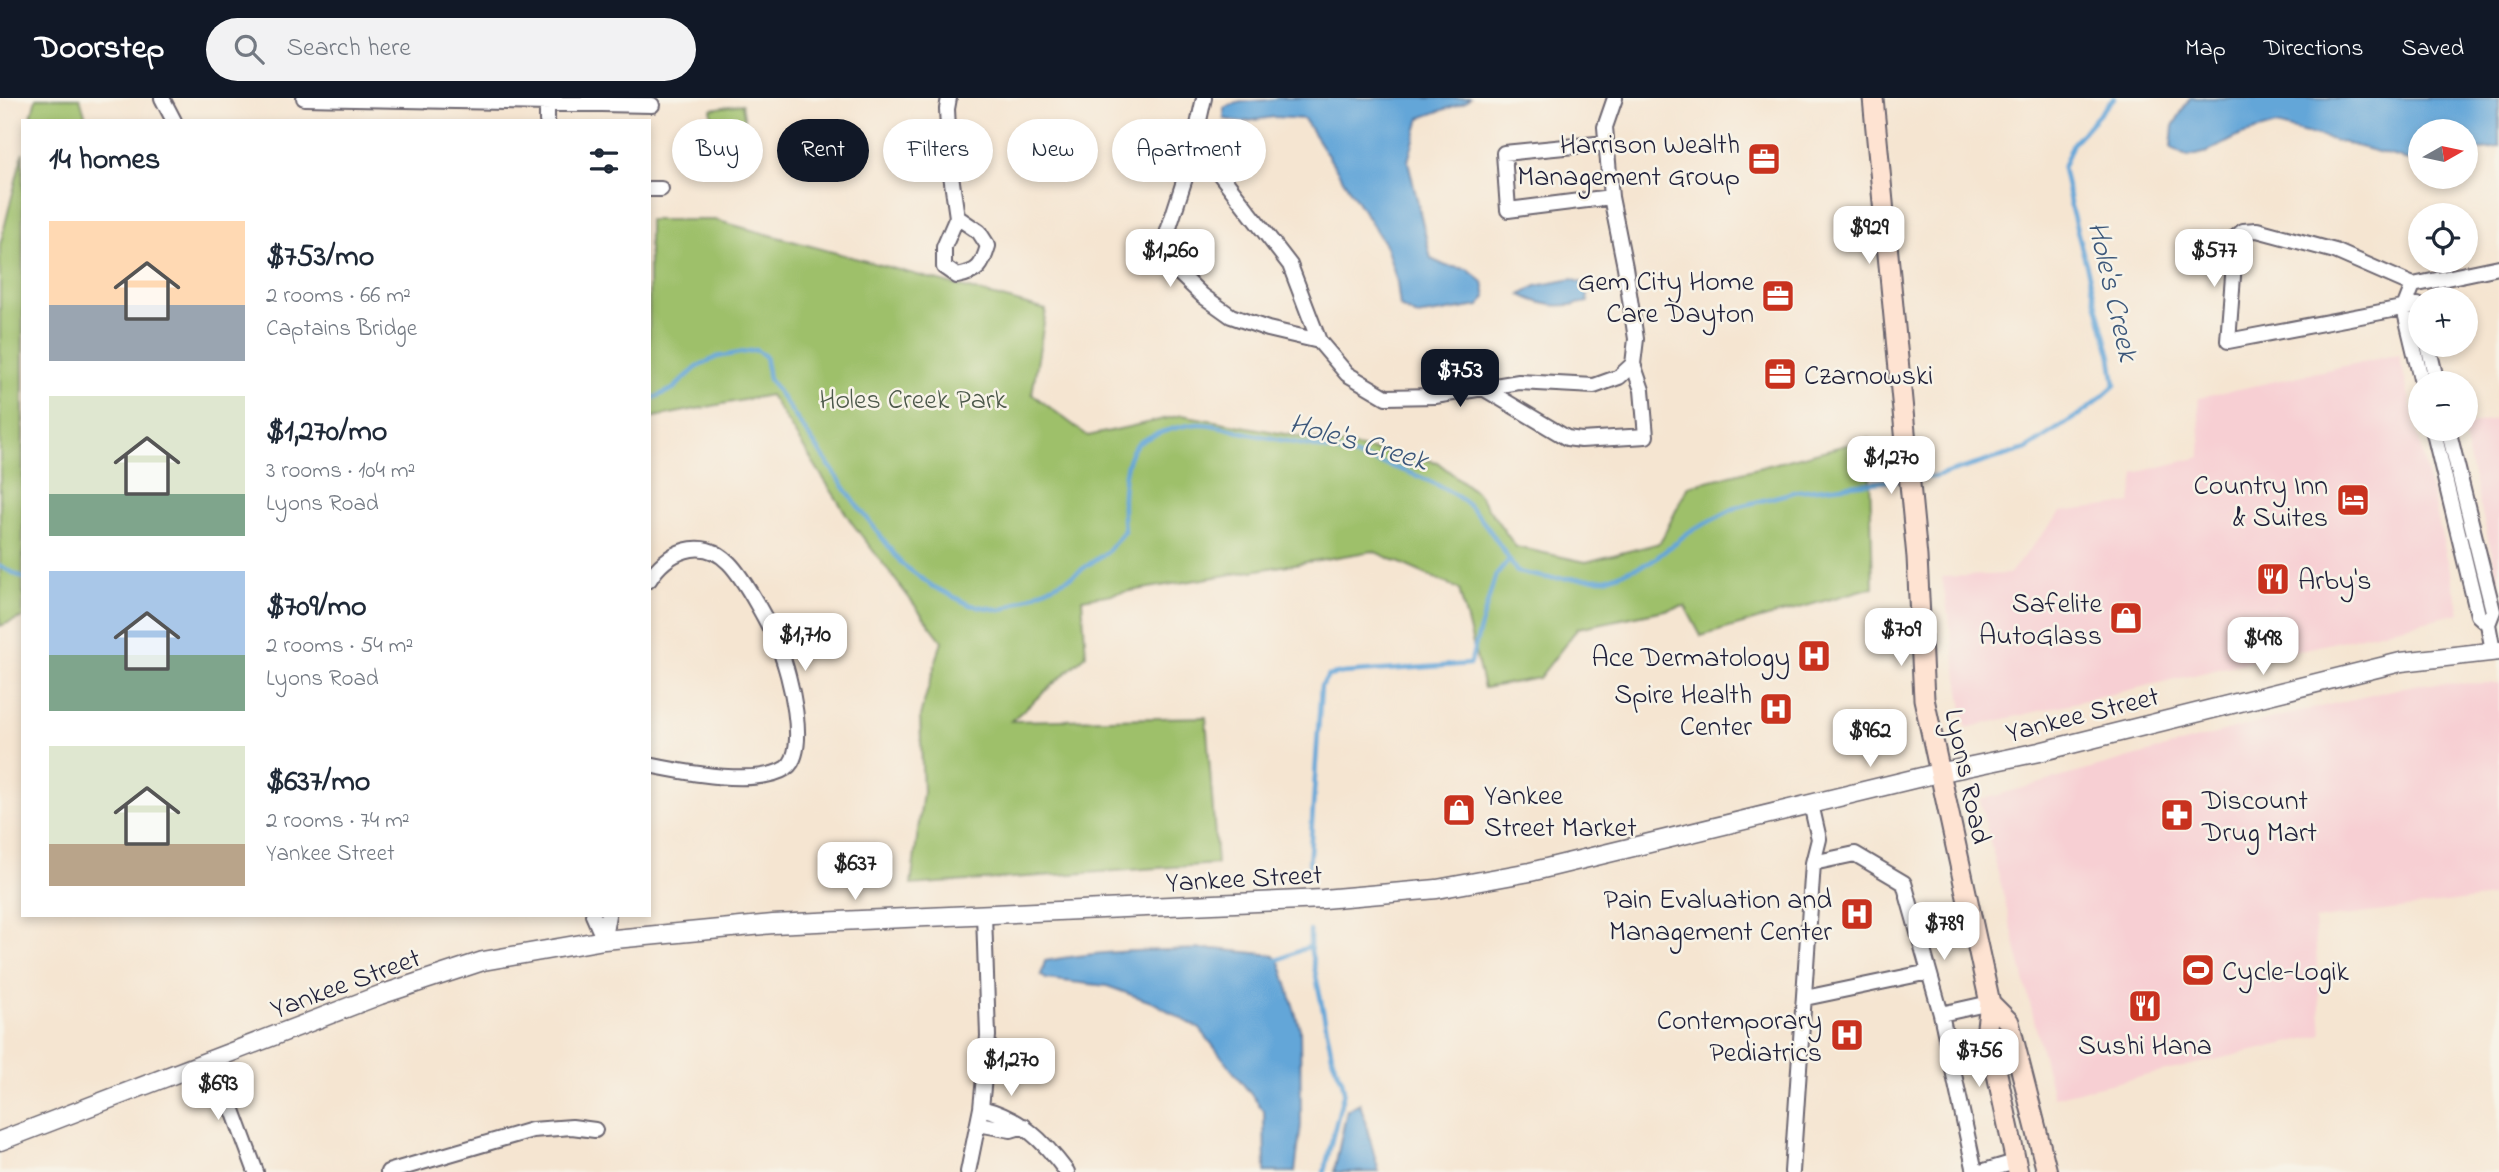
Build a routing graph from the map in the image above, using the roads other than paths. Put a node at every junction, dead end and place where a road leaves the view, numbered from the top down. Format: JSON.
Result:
{"nodes":[{"id":1,"x":162,"y":98,"type":"edge"},
{"id":2,"x":304,"y":98,"type":"edge"},
{"id":3,"x":949,"y":98,"type":"edge"},
{"id":4,"x":1204,"y":98,"type":"edge"},
{"id":5,"x":1615,"y":98,"type":"edge"},
{"id":6,"x":1873,"y":98,"type":"edge"},
{"id":7,"x":462,"y":100,"type":"edge"},
{"id":8,"x":547,"y":101,"type":"edge"},
{"id":9,"x":652,"y":105,"type":"dead end"},
{"id":10,"x":173,"y":119,"type":"edge"},
{"id":11,"x":547,"y":119,"type":"edge"},
{"id":12,"x":1199,"y":119,"type":"edge"},
{"id":13,"x":1606,"y":143,"type":"junction"},
{"id":14,"x":1184,"y":182,"type":"edge"},
{"id":15,"x":1226,"y":182,"type":"edge"},
{"id":16,"x":1611,"y":197,"type":"junction"},
{"id":17,"x":957,"y":217,"type":"dead end"},
{"id":18,"x":2499,"y":267,"type":"edge"},
{"id":19,"x":2413,"y":285,"type":"joint"},
{"id":20,"x":2408,"y":310,"type":"edge"},
{"id":21,"x":1319,"y":341,"type":"junction"},
{"id":22,"x":1633,"y":364,"type":"junction"},
{"id":23,"x":1483,"y":388,"type":"junction"},
{"id":24,"x":2439,"y":441,"type":"edge"},
{"id":25,"x":2448,"y":441,"type":"edge"},
{"id":26,"x":2449,"y":463,"type":"junction"},
{"id":27,"x":651,"y":578,"type":"edge"},
{"id":28,"x":2496,"y":651,"type":"edge"},
{"id":29,"x":651,"y":765,"type":"edge"},
{"id":30,"x":1938,"y":773,"type":"junction"},
{"id":31,"x":1811,"y":804,"type":"junction"},
{"id":32,"x":1813,"y":863,"type":"junction"},
{"id":33,"x":984,"y":914,"type":"junction"},
{"id":34,"x":594,"y":917,"type":"edge"},
{"id":35,"x":608,"y":917,"type":"edge"},
{"id":36,"x":604,"y":940,"type":"junction"},
{"id":37,"x":1929,"y":972,"type":"junction"},
{"id":38,"x":1805,"y":998,"type":"junction"},
{"id":39,"x":1990,"y":1003,"type":"junction"},
{"id":40,"x":1941,"y":1014,"type":"junction"},
{"id":41,"x":214,"y":1059,"type":"junction"},
{"id":42,"x":981,"y":1108,"type":"junction"},
{"id":43,"x":978,"y":1124,"type":"junction"},
{"id":44,"x":1024,"y":1126,"type":"junction"},
{"id":45,"x":596,"y":1130,"type":"dead end"},
{"id":46,"x":0,"y":1141,"type":"edge"},
{"id":47,"x":2017,"y":1167,"type":"edge"},
{"id":48,"x":256,"y":1172,"type":"edge"},
{"id":49,"x":388,"y":1172,"type":"edge"},
{"id":50,"x":968,"y":1172,"type":"edge"},
{"id":51,"x":1067,"y":1172,"type":"edge"},
{"id":52,"x":1792,"y":1172,"type":"edge"},
{"id":53,"x":1975,"y":1172,"type":"edge"},
{"id":54,"x":1981,"y":1172,"type":"edge"},
{"id":55,"x":2047,"y":1172,"type":"edge"}],
"edges":[{"from":1,"to":10,"type":"street"},
{"from":2,"to":7,"type":"street"},
{"from":3,"to":17,"type":"street"},
{"from":4,"to":12,"type":"street"},
{"from":5,"to":13,"type":"street"},
{"from":6,"to":30,"type":"main road","name":"Lyons Road"},
{"from":7,"to":8,"type":"street"},
{"from":8,"to":9,"type":"street"},
{"from":8,"to":11,"type":"street"},
{"from":13,"to":16,"type":"street"},
{"from":13,"to":16,"type":"street"},
{"from":14,"to":21,"type":"street"},
{"from":15,"to":21,"type":"street"},
{"from":16,"to":22,"type":"street"},
{"from":18,"to":19,"type":"street"},
{"from":19,"to":20,"type":"street"},
{"from":21,"to":23,"type":"street"},
{"from":22,"to":23,"type":"street"},
{"from":22,"to":23,"type":"street"},
{"from":24,"to":26,"type":"street"},
{"from":25,"to":26,"type":"street"},
{"from":26,"to":28,"type":"street"},
{"from":27,"to":29,"type":"street"},
{"from":28,"to":30,"type":"street","name":"Yankee Street"},
{"from":30,"to":31,"type":"street","name":"Yankee Street"},
{"from":30,"to":39,"type":"main road","name":"Lyons Road"},
{"from":31,"to":32,"type":"street"},
{"from":31,"to":33,"type":"street","name":"Yankee Street"},
{"from":32,"to":37,"type":"street"},
{"from":32,"to":38,"type":"street"},
{"from":33,"to":36,"type":"street","name":"Yankee Street"},
{"from":33,"to":42,"type":"street"},
{"from":34,"to":36,"type":"street"},
{"from":35,"to":36,"type":"street"},
{"from":36,"to":41,"type":"street","name":"Yankee Street"},
{"from":37,"to":38,"type":"street"},
{"from":37,"to":40,"type":"street"},
{"from":38,"to":52,"type":"street"},
{"from":39,"to":40,"type":"street"},
{"from":39,"to":47,"type":"main road","name":"Lyons Road"},
{"from":39,"to":55,"type":"main road","name":"Lyons Road"},
{"from":40,"to":53,"type":"street"},
{"from":41,"to":46,"type":"street","name":"Yankee Street"},
{"from":41,"to":48,"type":"street"},
{"from":42,"to":43,"type":"street"},
{"from":42,"to":44,"type":"street"},
{"from":43,"to":44,"type":"street"},
{"from":43,"to":50,"type":"street"},
{"from":44,"to":51,"type":"street"},
{"from":45,"to":49,"type":"street"},
{"from":47,"to":54,"type":"street"}]}
